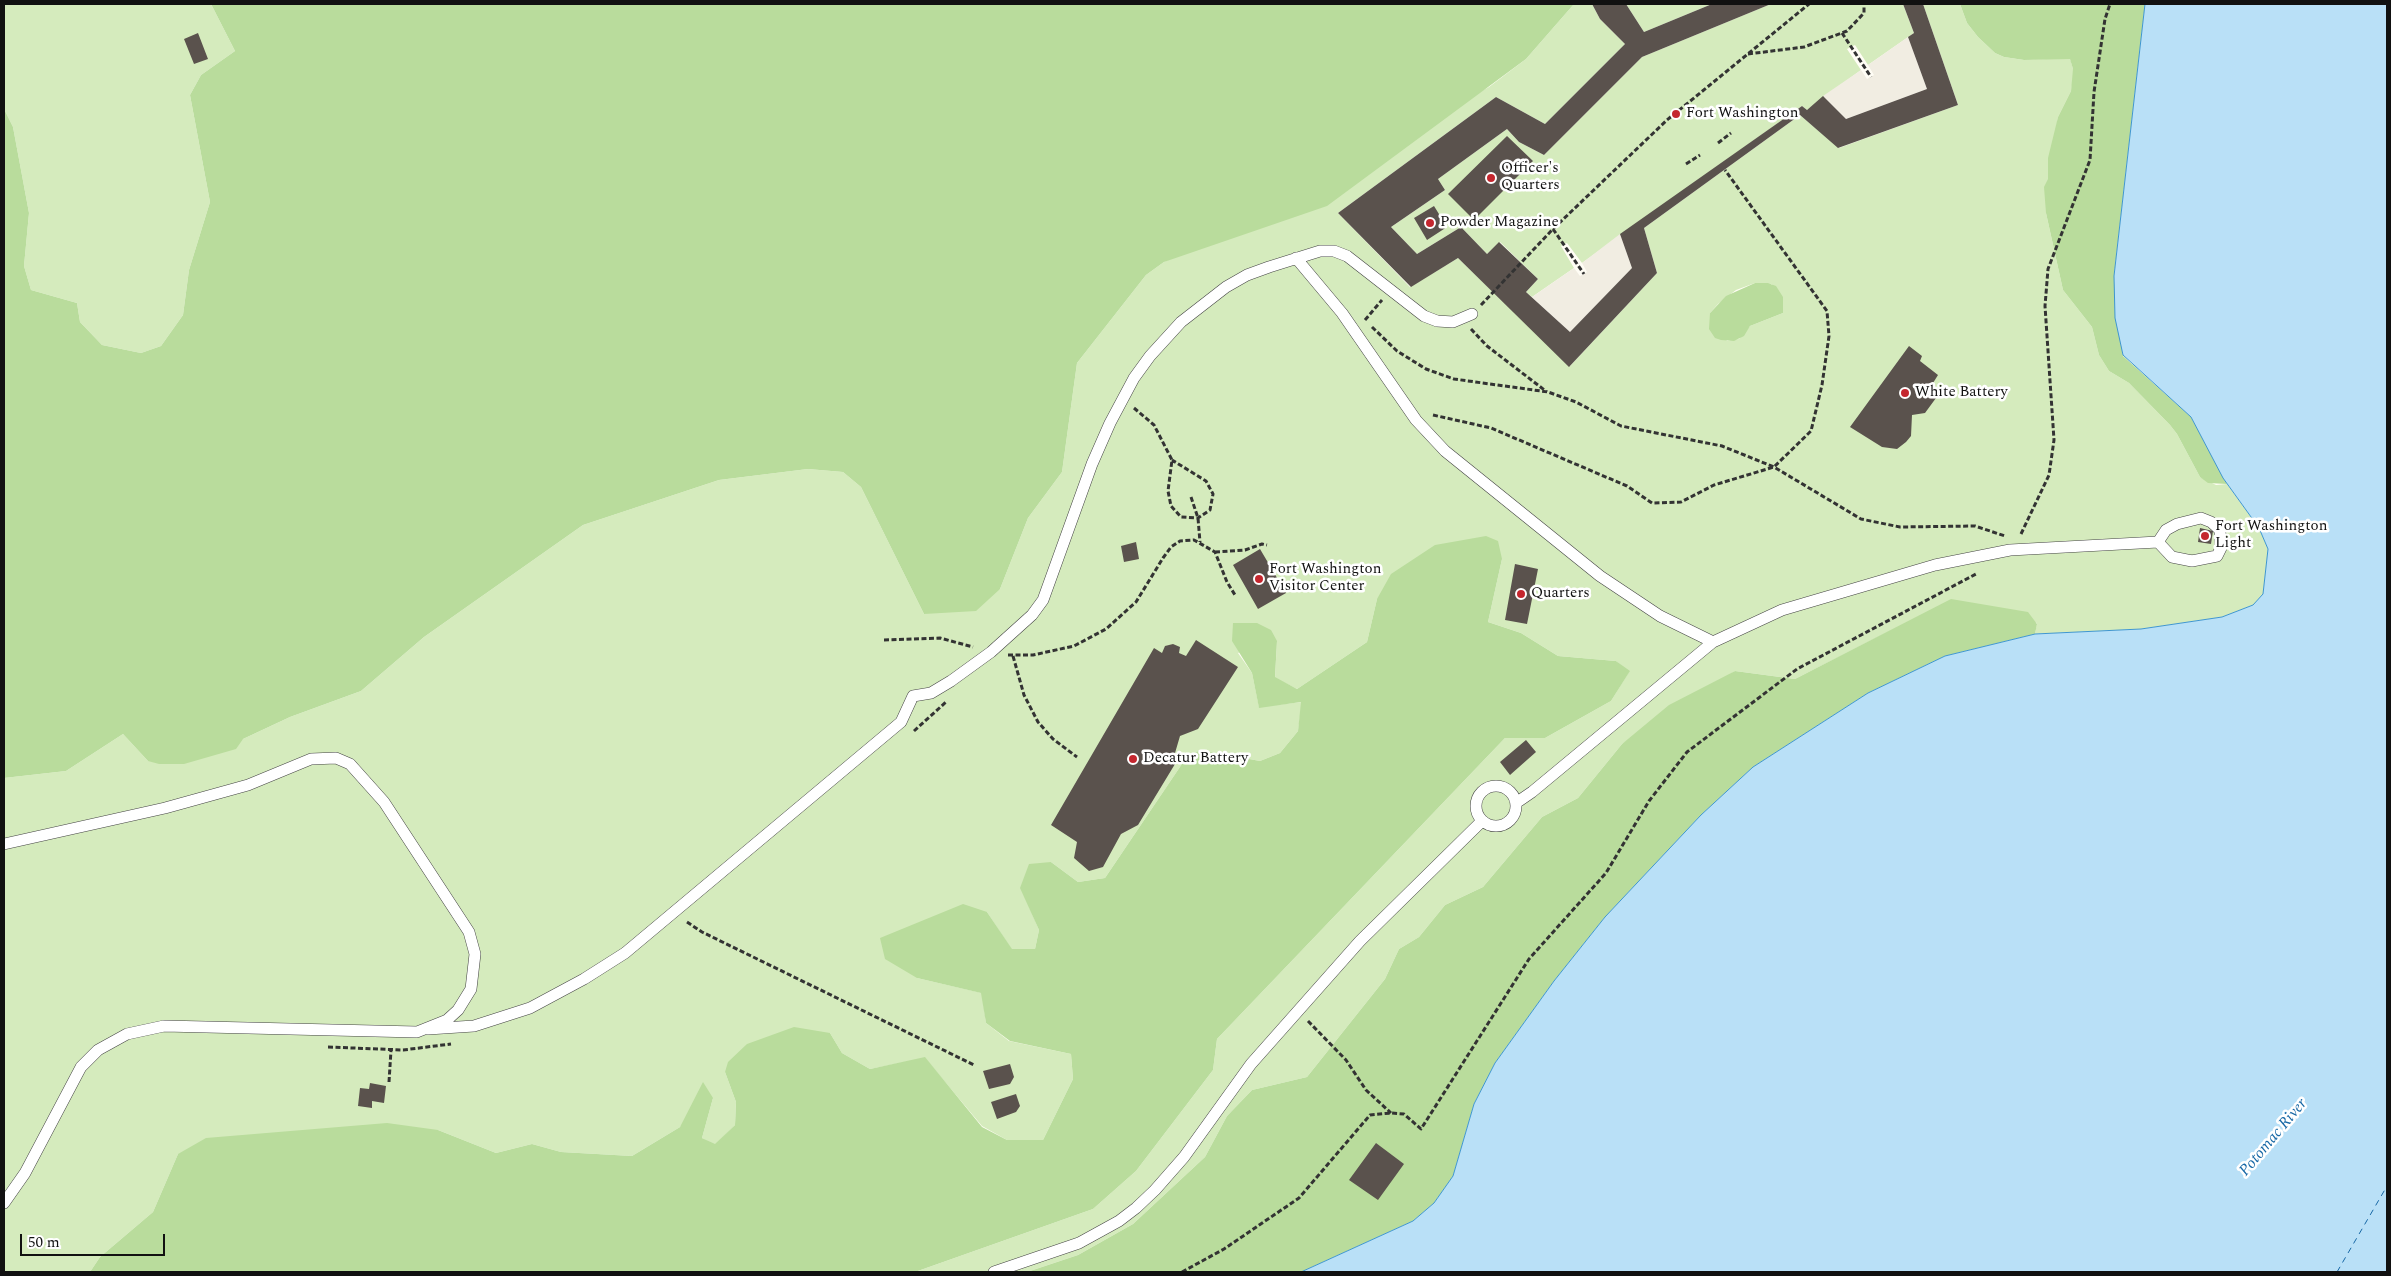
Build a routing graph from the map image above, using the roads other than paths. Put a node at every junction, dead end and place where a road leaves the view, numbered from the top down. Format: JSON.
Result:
{"nodes":[{"id":1,"x":1296,"y":258,"type":"junction"},
{"id":2,"x":1467,"y":316,"type":"road end"},
{"id":3,"x":2158,"y":542,"type":"junction"},
{"id":4,"x":1713,"y":642,"type":"junction"},
{"id":5,"x":1516,"y":803,"type":"junction"},
{"id":6,"x":1482,"y":821,"type":"junction"},
{"id":7,"x":4,"y":844,"type":"edge"},
{"id":8,"x":428,"y":1029,"type":"junction"},
{"id":9,"x":4,"y":1203,"type":"edge"},
{"id":10,"x":994,"y":1272,"type":"edge"}],
"edges":[{"from":1,"to":2,"type":"lane"},
{"from":1,"to":4,"type":"lane"},
{"from":1,"to":8,"type":"lane"},
{"from":3,"to":3,"type":"lane"},
{"from":3,"to":4,"type":"lane"},
{"from":4,"to":5,"type":"lane"},
{"from":5,"to":6,"type":"lane"},
{"from":5,"to":6,"type":"lane"},
{"from":6,"to":10,"type":"lane"},
{"from":7,"to":8,"type":"lane"},
{"from":8,"to":9,"type":"lane"}]}
